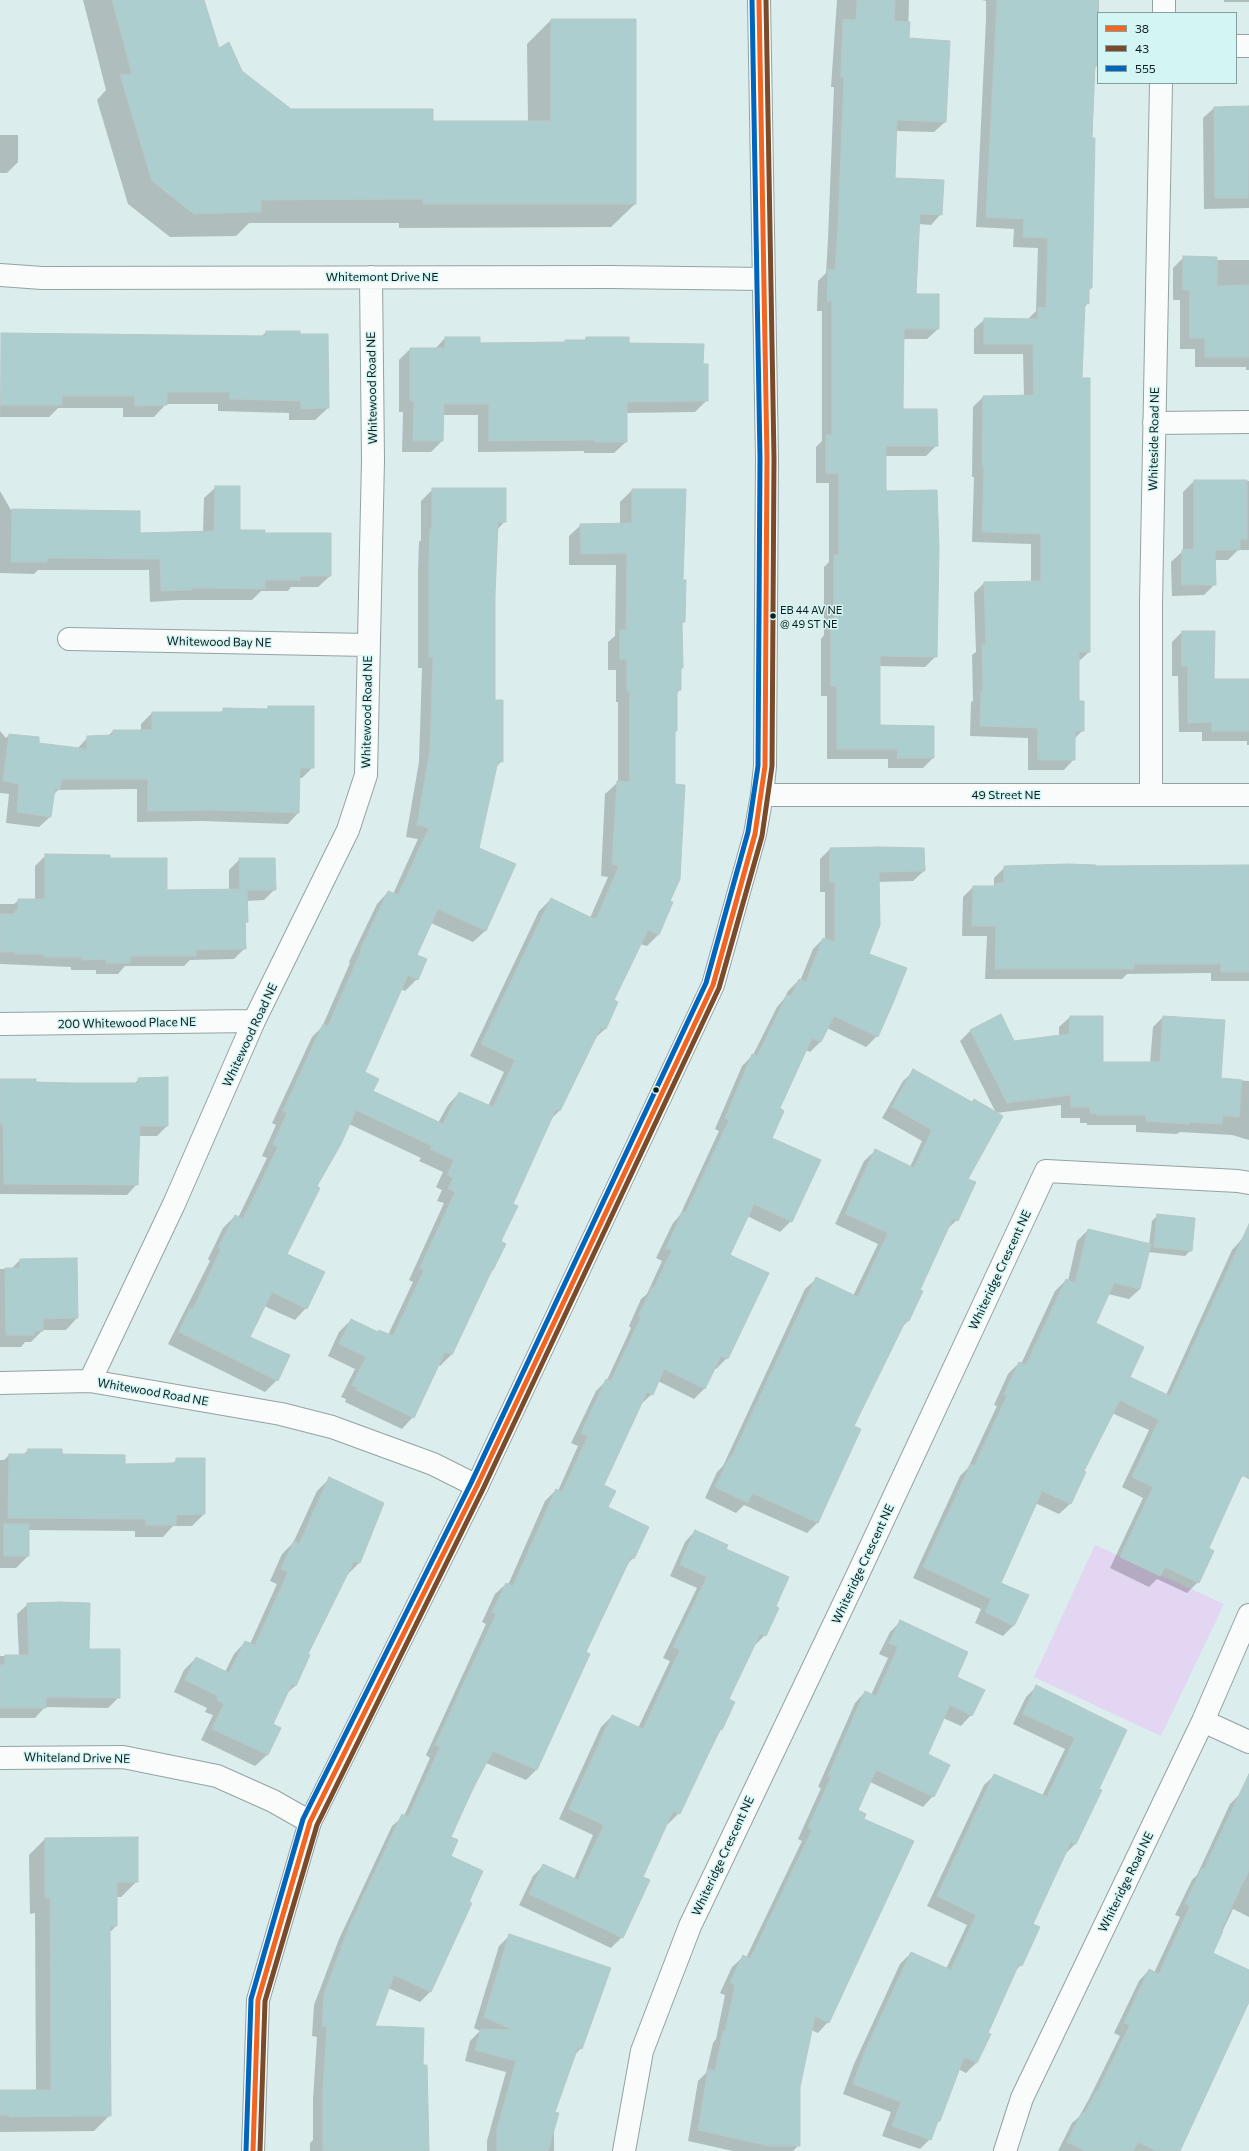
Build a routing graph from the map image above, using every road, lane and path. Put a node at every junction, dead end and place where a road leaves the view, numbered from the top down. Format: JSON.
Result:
{"nodes":[{"id":1,"x":759,"y":0,"type":"edge"},
{"id":2,"x":1164,"y":0,"type":"edge"},
{"id":3,"x":1164,"y":12,"type":"edge"},
{"id":4,"x":1237,"y":46,"type":"edge"},
{"id":5,"x":1249,"y":46,"type":"edge"},
{"id":6,"x":1161,"y":84,"type":"edge"},
{"id":7,"x":0,"y":275,"type":"edge"},
{"id":8,"x":371,"y":277,"type":"junction"},
{"id":9,"x":764,"y":279,"type":"junction"},
{"id":10,"x":1249,"y":422,"type":"edge"},
{"id":11,"x":1154,"y":423,"type":"junction"},
{"id":12,"x":69,"y":639,"type":"dead end"},
{"id":13,"x":368,"y":645,"type":"junction"},
{"id":14,"x":762,"y":795,"type":"junction"},
{"id":15,"x":1151,"y":795,"type":"junction"},
{"id":16,"x":1249,"y":795,"type":"edge"},
{"id":17,"x":254,"y":1021,"type":"junction"},
{"id":18,"x":0,"y":1024,"type":"edge"},
{"id":19,"x":1249,"y":1183,"type":"edge"},
{"id":20,"x":90,"y":1381,"type":"junction"},
{"id":21,"x":0,"y":1383,"type":"edge"},
{"id":22,"x":477,"y":1486,"type":"junction"},
{"id":23,"x":1249,"y":1615,"type":"edge"},
{"id":24,"x":1204,"y":1721,"type":"junction"},
{"id":25,"x":1249,"y":1742,"type":"edge"},
{"id":26,"x":0,"y":1758,"type":"edge"},
{"id":27,"x":310,"y":1822,"type":"junction"},
{"id":28,"x":253,"y":2151,"type":"edge"},
{"id":29,"x":624,"y":2151,"type":"edge"},
{"id":30,"x":1005,"y":2151,"type":"edge"}],
"edges":[{"from":1,"to":9,"type":"street"},
{"from":2,"to":3,"type":"street"},
{"from":4,"to":5,"type":"street"},
{"from":6,"to":11,"type":"street","name":"Whiteside Road NE"},
{"from":7,"to":8,"type":"street","name":"Whitemont Drive NE"},
{"from":8,"to":9,"type":"street","name":"Whitemont Drive NE"},
{"from":8,"to":13,"type":"street","name":"Whitewood Road NE"},
{"from":9,"to":14,"type":"street"},
{"from":10,"to":11,"type":"street"},
{"from":11,"to":15,"type":"street","name":"Whiteside Road NE"},
{"from":12,"to":13,"type":"street","name":"Whitewood Bay NE"},
{"from":13,"to":17,"type":"street","name":"Whitewood Road NE"},
{"from":14,"to":15,"type":"street","name":"49 Street NE"},
{"from":14,"to":22,"type":"street"},
{"from":15,"to":16,"type":"street","name":"49 Street NE"},
{"from":17,"to":18,"type":"street","name":"200 Whitewood Place NE"},
{"from":17,"to":20,"type":"street","name":"Whitewood Road NE"},
{"from":19,"to":29,"type":"street","name":"Whiteridge Crescent NE"},
{"from":20,"to":21,"type":"street"},
{"from":20,"to":22,"type":"street","name":"Whitewood Road NE"},
{"from":22,"to":27,"type":"street"},
{"from":23,"to":24,"type":"street","name":"Whiteridge Road NE"},
{"from":24,"to":25,"type":"street"},
{"from":24,"to":30,"type":"street","name":"Whiteridge Road NE"},
{"from":26,"to":27,"type":"street","name":"Whiteland Drive NE"},
{"from":27,"to":28,"type":"street"}]}
